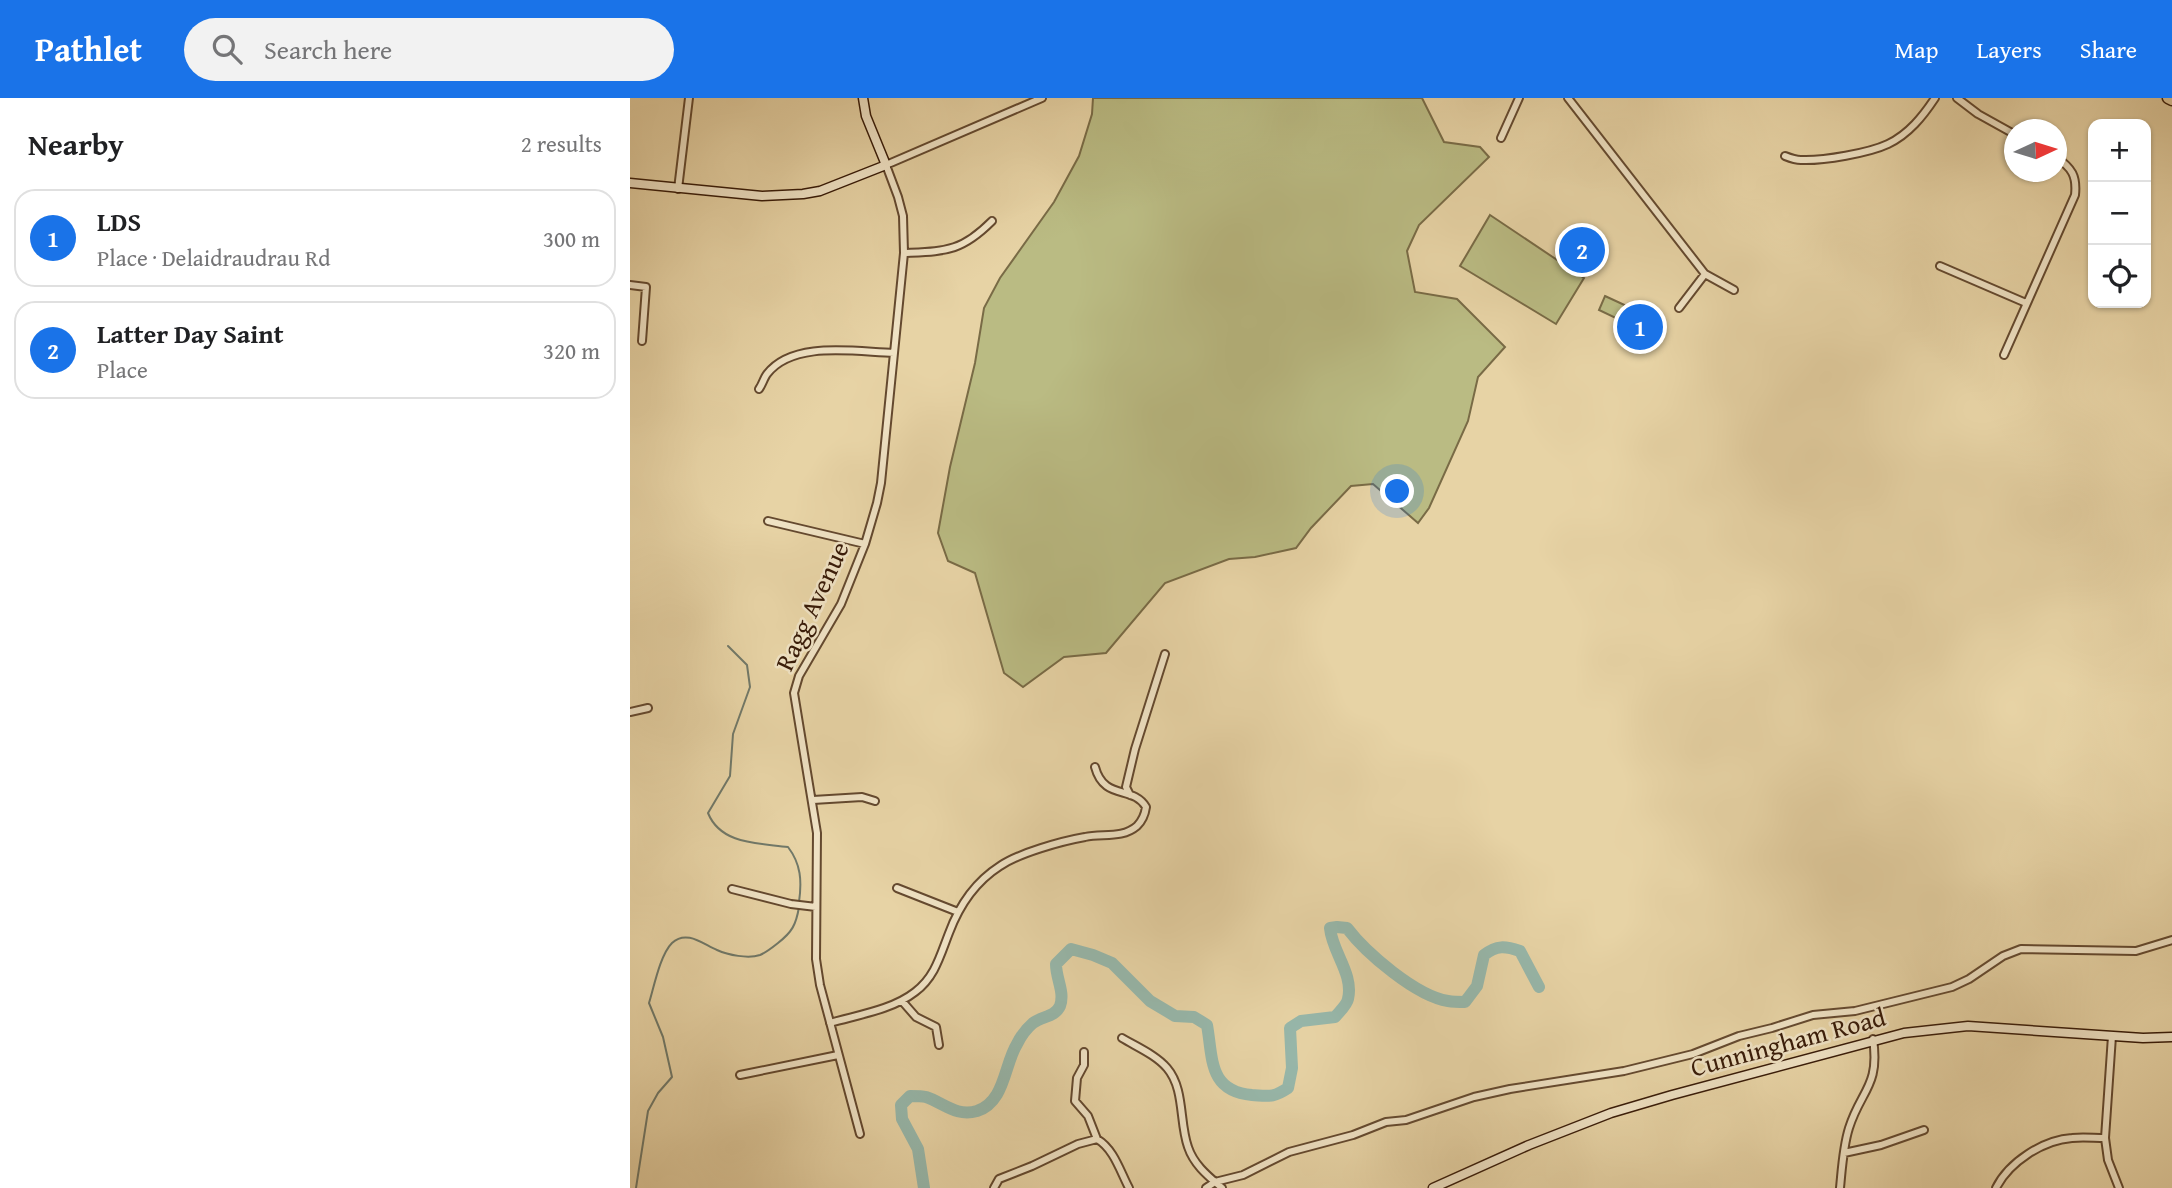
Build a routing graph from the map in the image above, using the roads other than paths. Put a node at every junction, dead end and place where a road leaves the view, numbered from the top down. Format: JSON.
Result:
{"nodes":[{"id":1,"x":689,"y":98,"type":"edge"},
{"id":2,"x":863,"y":98,"type":"edge"},
{"id":3,"x":1042,"y":98,"type":"edge"},
{"id":4,"x":1519,"y":98,"type":"edge"},
{"id":5,"x":1569,"y":98,"type":"edge"},
{"id":6,"x":1936,"y":98,"type":"edge"},
{"id":7,"x":1957,"y":98,"type":"edge"},
{"id":8,"x":1033,"y":100,"type":"edge"},
{"id":9,"x":2004,"y":128,"type":"edge"},
{"id":10,"x":1500,"y":138,"type":"dead end"},
{"id":11,"x":1785,"y":156,"type":"dead end"},
{"id":12,"x":886,"y":165,"type":"junction"},
{"id":13,"x":2067,"y":166,"type":"edge"},
{"id":14,"x":630,"y":183,"type":"edge"},
{"id":15,"x":678,"y":189,"type":"junction"},
{"id":16,"x":992,"y":221,"type":"dead end"},
{"id":17,"x":904,"y":253,"type":"junction"},
{"id":18,"x":1940,"y":266,"type":"dead end"},
{"id":19,"x":1705,"y":274,"type":"junction"},
{"id":20,"x":630,"y":285,"type":"edge"},
{"id":21,"x":1734,"y":290,"type":"dead end"},
{"id":22,"x":2026,"y":303,"type":"junction"},
{"id":23,"x":1679,"y":308,"type":"dead end"},
{"id":24,"x":642,"y":341,"type":"dead end"},
{"id":25,"x":894,"y":353,"type":"junction"},
{"id":26,"x":2004,"y":355,"type":"dead end"},
{"id":27,"x":760,"y":389,"type":"dead end"},
{"id":28,"x":768,"y":521,"type":"dead end"},
{"id":29,"x":865,"y":544,"type":"junction"},
{"id":30,"x":1165,"y":654,"type":"dead end"},
{"id":31,"x":648,"y":708,"type":"dead end"},
{"id":32,"x":630,"y":712,"type":"edge"},
{"id":33,"x":1095,"y":767,"type":"dead end"},
{"id":34,"x":1130,"y":795,"type":"junction"},
{"id":35,"x":813,"y":800,"type":"junction"},
{"id":36,"x":876,"y":801,"type":"dead end"},
{"id":37,"x":897,"y":888,"type":"dead end"},
{"id":38,"x":732,"y":889,"type":"dead end"},
{"id":39,"x":816,"y":907,"type":"junction"},
{"id":40,"x":958,"y":912,"type":"junction"},
{"id":41,"x":2172,"y":940,"type":"edge"},
{"id":42,"x":902,"y":1001,"type":"junction"},
{"id":43,"x":830,"y":1023,"type":"junction"},
{"id":44,"x":2112,"y":1036,"type":"junction"},
{"id":45,"x":2172,"y":1037,"type":"edge"},
{"id":46,"x":1122,"y":1038,"type":"dead end"},
{"id":47,"x":1873,"y":1039,"type":"junction"},
{"id":48,"x":939,"y":1045,"type":"dead end"},
{"id":49,"x":1084,"y":1052,"type":"dead end"},
{"id":50,"x":838,"y":1055,"type":"junction"},
{"id":51,"x":740,"y":1075,"type":"dead end"},
{"id":52,"x":1924,"y":1130,"type":"dead end"},
{"id":53,"x":860,"y":1134,"type":"dead end"},
{"id":54,"x":2105,"y":1138,"type":"junction"},
{"id":55,"x":1097,"y":1139,"type":"junction"},
{"id":56,"x":1844,"y":1153,"type":"junction"},
{"id":57,"x":1215,"y":1182,"type":"junction"},
{"id":58,"x":994,"y":1188,"type":"edge"},
{"id":59,"x":1129,"y":1188,"type":"edge"},
{"id":60,"x":1206,"y":1188,"type":"edge"},
{"id":61,"x":1222,"y":1188,"type":"edge"},
{"id":62,"x":1433,"y":1188,"type":"edge"},
{"id":63,"x":1840,"y":1188,"type":"edge"},
{"id":64,"x":1996,"y":1188,"type":"edge"},
{"id":65,"x":2119,"y":1188,"type":"edge"}],
"edges":[{"from":1,"to":15,"type":"street"},
{"from":2,"to":12,"type":"main road","name":"Ragg Avenue"},
{"from":3,"to":8,"type":"street"},
{"from":4,"to":10,"type":"street"},
{"from":5,"to":19,"type":"street"},
{"from":6,"to":11,"type":"street"},
{"from":7,"to":9,"type":"street"},
{"from":8,"to":12,"type":"street"},
{"from":12,"to":15,"type":"main road"},
{"from":12,"to":17,"type":"street","name":"Ragg Avenue"},
{"from":13,"to":22,"type":"street"},
{"from":14,"to":15,"type":"main road"},
{"from":16,"to":17,"type":"street"},
{"from":17,"to":25,"type":"street","name":"Ragg Avenue"},
{"from":18,"to":22,"type":"street"},
{"from":19,"to":21,"type":"street"},
{"from":19,"to":23,"type":"street"},
{"from":20,"to":24,"type":"street"},
{"from":22,"to":26,"type":"street"},
{"from":25,"to":27,"type":"street"},
{"from":25,"to":29,"type":"street","name":"Ragg Avenue"},
{"from":28,"to":29,"type":"street"},
{"from":29,"to":35,"type":"street","name":"Ragg Avenue"},
{"from":30,"to":34,"type":"street"},
{"from":31,"to":32,"type":"street"},
{"from":33,"to":34,"type":"street"},
{"from":34,"to":40,"type":"street"},
{"from":35,"to":36,"type":"street"},
{"from":35,"to":39,"type":"street","name":"Ragg Avenue"},
{"from":37,"to":40,"type":"street"},
{"from":38,"to":39,"type":"street"},
{"from":39,"to":43,"type":"street","name":"Ragg Avenue"},
{"from":40,"to":42,"type":"street"},
{"from":41,"to":57,"type":"street"},
{"from":42,"to":43,"type":"street"},
{"from":42,"to":48,"type":"street"},
{"from":43,"to":50,"type":"street","name":"Ragg Avenue"},
{"from":44,"to":45,"type":"main road","name":"Cunningham Road"},
{"from":44,"to":47,"type":"main road","name":"Cunningham Road"},
{"from":44,"to":54,"type":"street"},
{"from":46,"to":57,"type":"street"},
{"from":47,"to":56,"type":"street"},
{"from":47,"to":62,"type":"main road","name":"Cunningham Road"},
{"from":49,"to":55,"type":"street"},
{"from":50,"to":51,"type":"street"},
{"from":50,"to":53,"type":"street","name":"Ragg Avenue"},
{"from":52,"to":56,"type":"street"},
{"from":54,"to":64,"type":"street"},
{"from":54,"to":65,"type":"street"},
{"from":55,"to":58,"type":"street"},
{"from":55,"to":59,"type":"street"},
{"from":56,"to":63,"type":"street"},
{"from":57,"to":60,"type":"street"},
{"from":57,"to":61,"type":"street"}]}
